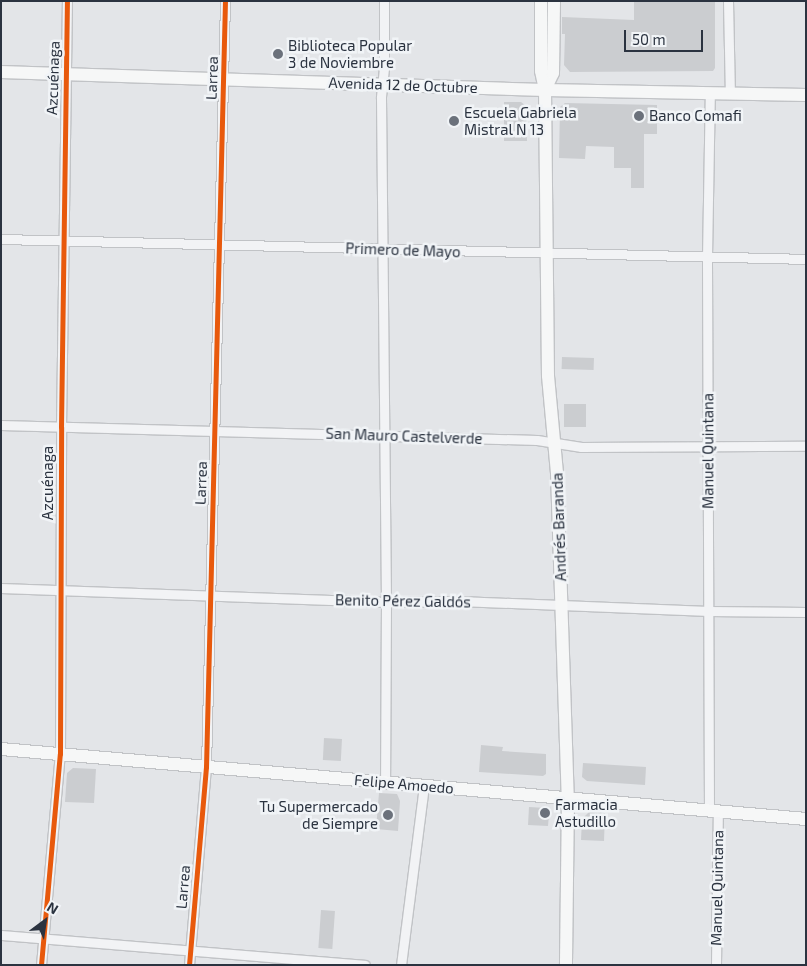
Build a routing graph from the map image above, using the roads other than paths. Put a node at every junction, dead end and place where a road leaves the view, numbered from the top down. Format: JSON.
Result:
{"nodes":[{"id":1,"x":67,"y":1,"type":"edge"},
{"id":2,"x":225,"y":1,"type":"edge"},
{"id":3,"x":384,"y":1,"type":"edge"},
{"id":4,"x":541,"y":1,"type":"edge"},
{"id":5,"x":554,"y":1,"type":"edge"},
{"id":6,"x":728,"y":1,"type":"edge"},
{"id":7,"x":1,"y":72,"type":"edge"},
{"id":8,"x":65,"y":74,"type":"junction"},
{"id":9,"x":225,"y":79,"type":"junction"},
{"id":10,"x":383,"y":84,"type":"junction"},
{"id":11,"x":545,"y":90,"type":"junction"},
{"id":12,"x":710,"y":93,"type":"junction"},
{"id":13,"x":730,"y":93,"type":"junction"},
{"id":14,"x":806,"y":95,"type":"edge"},
{"id":15,"x":1,"y":239,"type":"edge"},
{"id":16,"x":64,"y":240,"type":"junction"},
{"id":17,"x":220,"y":246,"type":"junction"},
{"id":18,"x":382,"y":249,"type":"junction"},
{"id":19,"x":546,"y":254,"type":"junction"},
{"id":20,"x":708,"y":257,"type":"junction"},
{"id":21,"x":806,"y":259,"type":"edge"},
{"id":22,"x":1,"y":425,"type":"edge"},
{"id":23,"x":61,"y":426,"type":"junction"},
{"id":24,"x":215,"y":430,"type":"junction"},
{"id":25,"x":385,"y":436,"type":"junction"},
{"id":26,"x":554,"y":443,"type":"junction"},
{"id":27,"x":806,"y":446,"type":"edge"},
{"id":28,"x":708,"y":447,"type":"junction"},
{"id":29,"x":1,"y":588,"type":"edge"},
{"id":30,"x":60,"y":590,"type":"junction"},
{"id":31,"x":210,"y":595,"type":"junction"},
{"id":32,"x":386,"y":602,"type":"junction"},
{"id":33,"x":562,"y":606,"type":"junction"},
{"id":34,"x":709,"y":611,"type":"junction"},
{"id":35,"x":806,"y":612,"type":"edge"},
{"id":36,"x":1,"y":750,"type":"edge"},
{"id":37,"x":60,"y":754,"type":"junction"},
{"id":38,"x":206,"y":767,"type":"junction"},
{"id":39,"x":385,"y":782,"type":"junction"},
{"id":40,"x":424,"y":786,"type":"junction"},
{"id":41,"x":568,"y":798,"type":"junction"},
{"id":42,"x":714,"y":810,"type":"junction"},
{"id":43,"x":806,"y":818,"type":"edge"},
{"id":44,"x":1,"y":935,"type":"edge"},
{"id":45,"x":44,"y":938,"type":"junction"},
{"id":46,"x":190,"y":950,"type":"junction"},
{"id":47,"x":41,"y":965,"type":"edge"},
{"id":48,"x":188,"y":965,"type":"edge"},
{"id":49,"x":365,"y":965,"type":"edge"},
{"id":50,"x":401,"y":965,"type":"edge"},
{"id":51,"x":566,"y":965,"type":"edge"},
{"id":52,"x":716,"y":965,"type":"edge"}],
"edges":[{"from":1,"to":8,"type":"street","name":"Azcuénaga"},
{"from":2,"to":9,"type":"street","name":"Larrea"},
{"from":3,"to":10,"type":"street"},
{"from":4,"to":11,"type":"main road","name":"Andrés Baranda"},
{"from":5,"to":11,"type":"main road","name":"Andrés Baranda"},
{"from":6,"to":13,"type":"street"},
{"from":7,"to":8,"type":"main road","name":"Avenida 12 de Octubre"},
{"from":8,"to":9,"type":"main road","name":"Avenida 12 de Octubre"},
{"from":8,"to":16,"type":"street","name":"Azcuénaga"},
{"from":9,"to":10,"type":"main road","name":"Avenida 12 de Octubre"},
{"from":9,"to":17,"type":"street","name":"Larrea"},
{"from":10,"to":11,"type":"main road","name":"Avenida 12 de Octubre"},
{"from":10,"to":18,"type":"street"},
{"from":11,"to":12,"type":"main road","name":"Avenida 12 de Octubre"},
{"from":11,"to":19,"type":"main road","name":"Andrés Baranda"},
{"from":12,"to":13,"type":"main road","name":"Avenida 12 de Octubre"},
{"from":12,"to":20,"type":"street","name":"Manuel Quintana"},
{"from":13,"to":14,"type":"main road","name":"Avenida 12 de Octubre"},
{"from":15,"to":16,"type":"street","name":"Primero de Mayo"},
{"from":16,"to":17,"type":"street","name":"Primero de Mayo"},
{"from":16,"to":23,"type":"street","name":"Azcuénaga"},
{"from":17,"to":18,"type":"street","name":"Primero de Mayo"},
{"from":17,"to":24,"type":"street","name":"Larrea"},
{"from":18,"to":19,"type":"street","name":"Primero de Mayo"},
{"from":18,"to":25,"type":"street"},
{"from":19,"to":20,"type":"street","name":"Primero de Mayo"},
{"from":19,"to":26,"type":"main road","name":"Andrés Baranda"},
{"from":20,"to":21,"type":"street","name":"Primero de Mayo"},
{"from":20,"to":28,"type":"street","name":"Manuel Quintana"},
{"from":22,"to":23,"type":"street","name":"San Mauro Castelverde"},
{"from":23,"to":24,"type":"street","name":"San Mauro Castelverde"},
{"from":23,"to":30,"type":"street","name":"Azcuénaga"},
{"from":24,"to":25,"type":"street","name":"San Mauro Castelverde"},
{"from":24,"to":31,"type":"street","name":"Larrea"},
{"from":25,"to":26,"type":"street","name":"San Mauro Castelverde"},
{"from":25,"to":32,"type":"street"},
{"from":26,"to":28,"type":"street","name":"San Mauro Castelverde"},
{"from":26,"to":33,"type":"main road","name":"Andrés Baranda"},
{"from":27,"to":28,"type":"street","name":"San Mauro Castelverde"},
{"from":28,"to":34,"type":"street","name":"Manuel Quintana"},
{"from":29,"to":30,"type":"street","name":"Benito Pérez Galdós"},
{"from":30,"to":31,"type":"street","name":"Benito Pérez Galdós"},
{"from":30,"to":37,"type":"street","name":"Azcuénaga"},
{"from":31,"to":32,"type":"street","name":"Benito Pérez Galdós"},
{"from":31,"to":38,"type":"street","name":"Larrea"},
{"from":32,"to":33,"type":"street","name":"Benito Pérez Galdós"},
{"from":32,"to":39,"type":"street"},
{"from":33,"to":34,"type":"street","name":"Benito Pérez Galdós"},
{"from":33,"to":41,"type":"main road","name":"Andrés Baranda"},
{"from":34,"to":35,"type":"street","name":"Benito Pérez Galdós"},
{"from":34,"to":42,"type":"street","name":"Manuel Quintana"},
{"from":36,"to":37,"type":"main road","name":"Felipe Amoedo"},
{"from":37,"to":38,"type":"main road","name":"Felipe Amoedo"},
{"from":37,"to":45,"type":"street","name":"Azcuénaga"},
{"from":38,"to":39,"type":"main road","name":"Felipe Amoedo"},
{"from":38,"to":46,"type":"street","name":"Larrea"},
{"from":39,"to":40,"type":"main road","name":"Felipe Amoedo"},
{"from":40,"to":41,"type":"main road","name":"Felipe Amoedo"},
{"from":40,"to":50,"type":"street"},
{"from":41,"to":42,"type":"main road","name":"Felipe Amoedo"},
{"from":41,"to":51,"type":"main road","name":"Andrés Baranda"},
{"from":42,"to":43,"type":"main road","name":"Felipe Amoedo"},
{"from":42,"to":52,"type":"street","name":"Manuel Quintana"},
{"from":44,"to":45,"type":"street"},
{"from":45,"to":46,"type":"street"},
{"from":45,"to":47,"type":"street","name":"Azcuénaga"},
{"from":46,"to":48,"type":"street","name":"Larrea"},
{"from":46,"to":49,"type":"street"}]}
